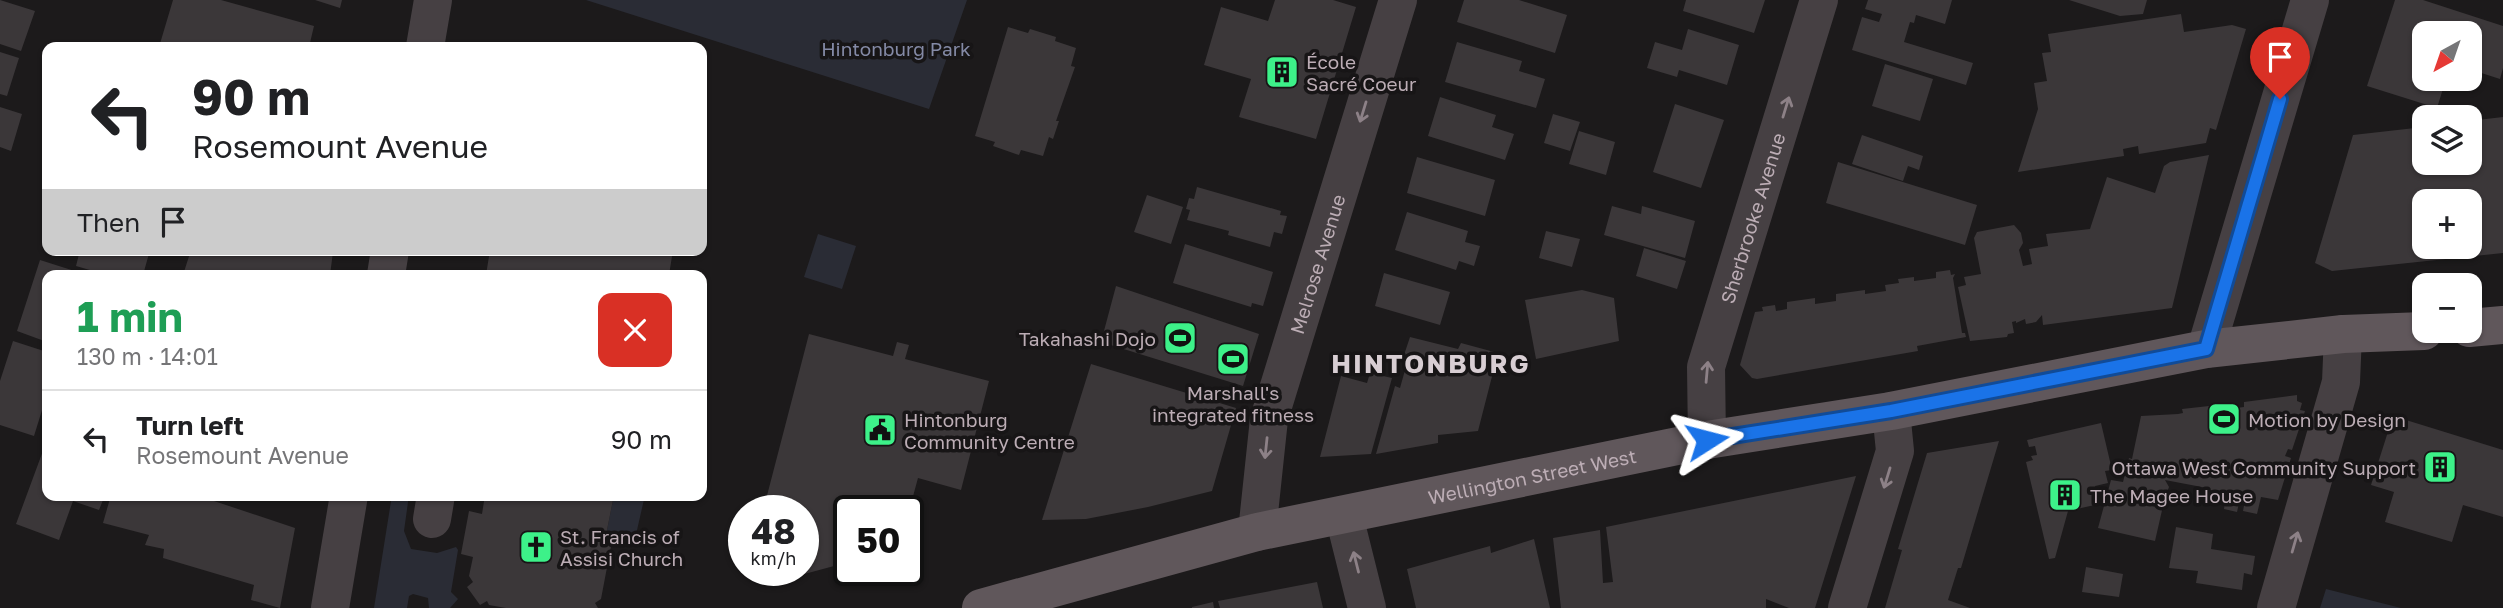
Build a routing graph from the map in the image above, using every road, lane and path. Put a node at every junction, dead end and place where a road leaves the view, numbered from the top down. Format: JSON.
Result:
{"nodes":[{"id":1,"x":433,"y":0,"type":"edge"},
{"id":2,"x":1398,"y":0,"type":"edge"},
{"id":3,"x":1819,"y":0,"type":"edge"},
{"id":4,"x":2311,"y":0,"type":"edge"},
{"id":5,"x":426,"y":42,"type":"edge"},
{"id":6,"x":2503,"y":325,"type":"edge"},
{"id":7,"x":2482,"y":327,"type":"edge"},
{"id":8,"x":2412,"y":331,"type":"edge"},
{"id":9,"x":2343,"y":334,"type":"junction"},
{"id":10,"x":2206,"y":349,"type":"junction"},
{"id":11,"x":1891,"y":411,"type":"junction"},
{"id":12,"x":1707,"y":440,"type":"junction"},
{"id":13,"x":348,"y":501,"type":"edge"},
{"id":14,"x":1343,"y":516,"type":"junction"},
{"id":15,"x":1257,"y":532,"type":"junction"},
{"id":16,"x":991,"y":606,"type":"edge"},
{"id":17,"x":330,"y":608,"type":"edge"},
{"id":18,"x":1367,"y":608,"type":"edge"},
{"id":19,"x":1847,"y":608,"type":"edge"},
{"id":20,"x":2276,"y":608,"type":"edge"}],
"edges":[{"from":1,"to":5,"type":"street"},
{"from":2,"to":15,"type":"street","name":"Melrose Avenue","one_way":true},
{"from":12,"to":3,"type":"street","name":"Sherbrooke Avenue","one_way":true},
{"from":4,"to":10,"type":"street"},
{"from":6,"to":7,"type":"main road"},
{"from":8,"to":9,"type":"main road","name":"Wellington Street West"},
{"from":9,"to":10,"type":"main road","name":"Wellington Street West"},
{"from":20,"to":9,"type":"street","one_way":true},
{"from":10,"to":11,"type":"main road","name":"Wellington Street West"},
{"from":11,"to":12,"type":"main road","name":"Wellington Street West"},
{"from":11,"to":19,"type":"street","one_way":true},
{"from":12,"to":14,"type":"main road","name":"Wellington Street West"},
{"from":13,"to":17,"type":"street"},
{"from":14,"to":15,"type":"main road","name":"Wellington Street West"},
{"from":18,"to":14,"type":"street","one_way":true},
{"from":15,"to":16,"type":"main road","name":"Wellington Street West"}]}
